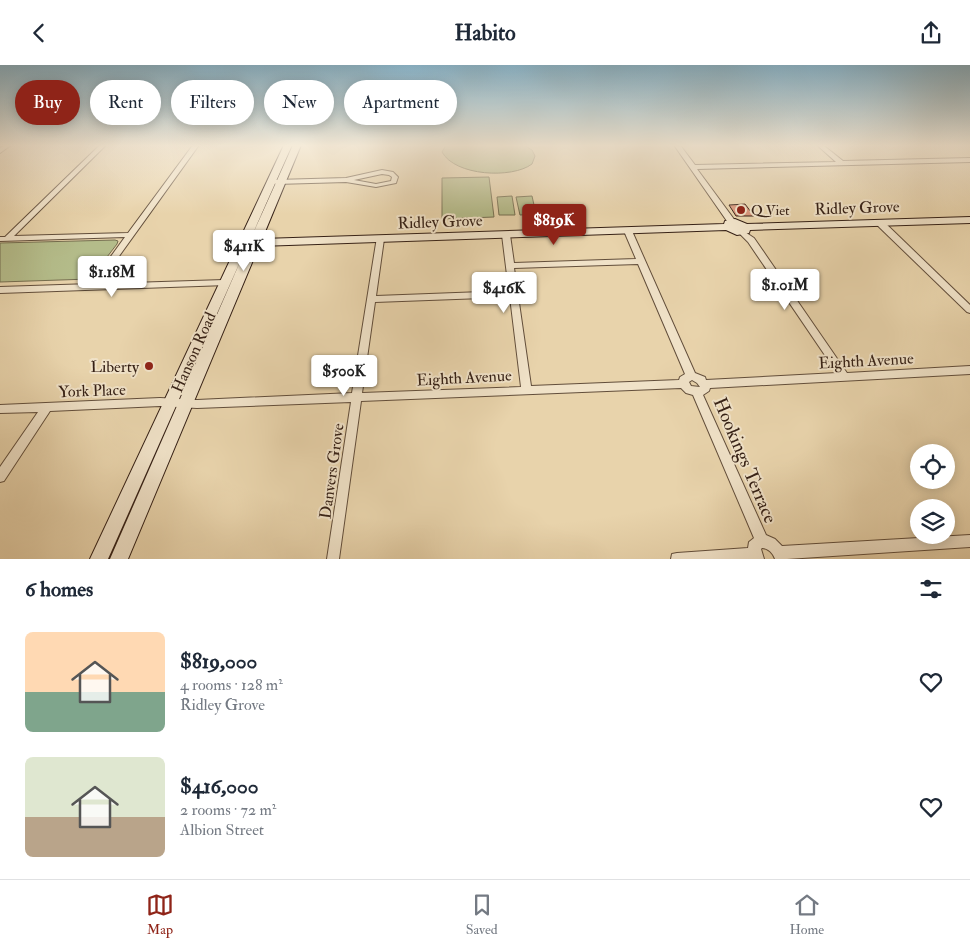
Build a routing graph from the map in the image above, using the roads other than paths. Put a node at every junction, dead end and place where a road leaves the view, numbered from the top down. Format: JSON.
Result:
{"nodes":[{"id":1,"x":79,"y":168,"type":"edge"},
{"id":2,"x":179,"y":168,"type":"edge"},
{"id":3,"x":281,"y":168,"type":"edge"},
{"id":4,"x":284,"y":168,"type":"edge"},
{"id":5,"x":694,"y":168,"type":"edge"},
{"id":6,"x":346,"y":180,"type":"junction"},
{"id":7,"x":276,"y":182,"type":"junction"},
{"id":8,"x":970,"y":220,"type":"edge"},
{"id":9,"x":879,"y":222,"type":"junction"},
{"id":10,"x":730,"y":225,"type":"junction"},
{"id":11,"x":744,"y":229,"type":"junction"},
{"id":12,"x":628,"y":231,"type":"junction"},
{"id":13,"x":130,"y":235,"type":"junction"},
{"id":14,"x":506,"y":235,"type":"junction"},
{"id":15,"x":4,"y":239,"type":"edge"},
{"id":16,"x":380,"y":239,"type":"junction"},
{"id":17,"x":249,"y":243,"type":"junction"},
{"id":18,"x":641,"y":261,"type":"junction"},
{"id":19,"x":510,"y":267,"type":"junction"},
{"id":20,"x":230,"y":285,"type":"junction"},
{"id":21,"x":93,"y":287,"type":"junction"},
{"id":22,"x":0,"y":290,"type":"edge"},
{"id":23,"x":514,"y":294,"type":"junction"},
{"id":24,"x":371,"y":299,"type":"junction"},
{"id":25,"x":970,"y":310,"type":"edge"},
{"id":26,"x":970,"y":370,"type":"edge"},
{"id":27,"x":844,"y":376,"type":"junction"},
{"id":28,"x":687,"y":380,"type":"junction"},
{"id":29,"x":701,"y":388,"type":"junction"},
{"id":30,"x":526,"y":389,"type":"junction"},
{"id":31,"x":356,"y":397,"type":"junction"},
{"id":32,"x":178,"y":403,"type":"junction"},
{"id":33,"x":47,"y":407,"type":"junction"},
{"id":34,"x":0,"y":409,"type":"edge"},
{"id":35,"x":0,"y":477,"type":"edge"},
{"id":36,"x":762,"y":541,"type":"junction"},
{"id":37,"x":970,"y":541,"type":"edge"},
{"id":38,"x":780,"y":556,"type":"edge"},
{"id":39,"x":756,"y":557,"type":"edge"},
{"id":40,"x":99,"y":559,"type":"edge"},
{"id":41,"x":119,"y":559,"type":"edge"},
{"id":42,"x":333,"y":559,"type":"edge"},
{"id":43,"x":677,"y":559,"type":"edge"}],
"edges":[{"from":1,"to":15,"type":"street"},
{"from":2,"to":13,"type":"street"},
{"from":3,"to":7,"type":"street","name":"Hanson Road"},
{"from":4,"to":7,"type":"street","name":"Hanson Road"},
{"from":5,"to":10,"type":"street"},
{"from":6,"to":6,"type":"street"},
{"from":6,"to":7,"type":"street"},
{"from":7,"to":17,"type":"street","name":"Hanson Road"},
{"from":8,"to":9,"type":"street","name":"Ridley Grove"},
{"from":9,"to":11,"type":"street","name":"Ridley Grove"},
{"from":9,"to":25,"type":"street"},
{"from":10,"to":11,"type":"street"},
{"from":10,"to":12,"type":"street","name":"Ridley Grove"},
{"from":11,"to":27,"type":"street"},
{"from":12,"to":14,"type":"street","name":"Ridley Grove"},
{"from":12,"to":18,"type":"street"},
{"from":13,"to":15,"type":"street"},
{"from":13,"to":21,"type":"street"},
{"from":14,"to":16,"type":"street","name":"Ridley Grove"},
{"from":14,"to":19,"type":"street"},
{"from":16,"to":17,"type":"street","name":"Ridley Grove"},
{"from":16,"to":24,"type":"street","name":"Danvers Grove"},
{"from":17,"to":20,"type":"street","name":"Hanson Road"},
{"from":18,"to":19,"type":"street"},
{"from":18,"to":28,"type":"street"},
{"from":19,"to":23,"type":"street"},
{"from":20,"to":21,"type":"street"},
{"from":20,"to":32,"type":"street","name":"Hanson Road"},
{"from":21,"to":22,"type":"street"},
{"from":23,"to":24,"type":"street"},
{"from":23,"to":30,"type":"street"},
{"from":24,"to":31,"type":"street","name":"Danvers Grove"},
{"from":26,"to":27,"type":"street","name":"Eighth Avenue"},
{"from":27,"to":29,"type":"street","name":"Eighth Avenue"},
{"from":28,"to":29,"type":"street"},
{"from":28,"to":29,"type":"street"},
{"from":28,"to":30,"type":"street","name":"Eighth Avenue"},
{"from":29,"to":36,"type":"street","name":"Hookings Terrace"},
{"from":30,"to":31,"type":"street","name":"Eighth Avenue"},
{"from":31,"to":32,"type":"street","name":"Eighth Avenue"},
{"from":31,"to":42,"type":"street","name":"Danvers Grove"},
{"from":32,"to":33,"type":"street","name":"York Place"},
{"from":32,"to":40,"type":"street","name":"Hanson Road"},
{"from":32,"to":41,"type":"street","name":"Hanson Road"},
{"from":33,"to":34,"type":"street","name":"York Place"},
{"from":33,"to":35,"type":"street"},
{"from":36,"to":38,"type":"street"},
{"from":36,"to":39,"type":"street"},
{"from":37,"to":38,"type":"street"},
{"from":39,"to":43,"type":"street"}]}
